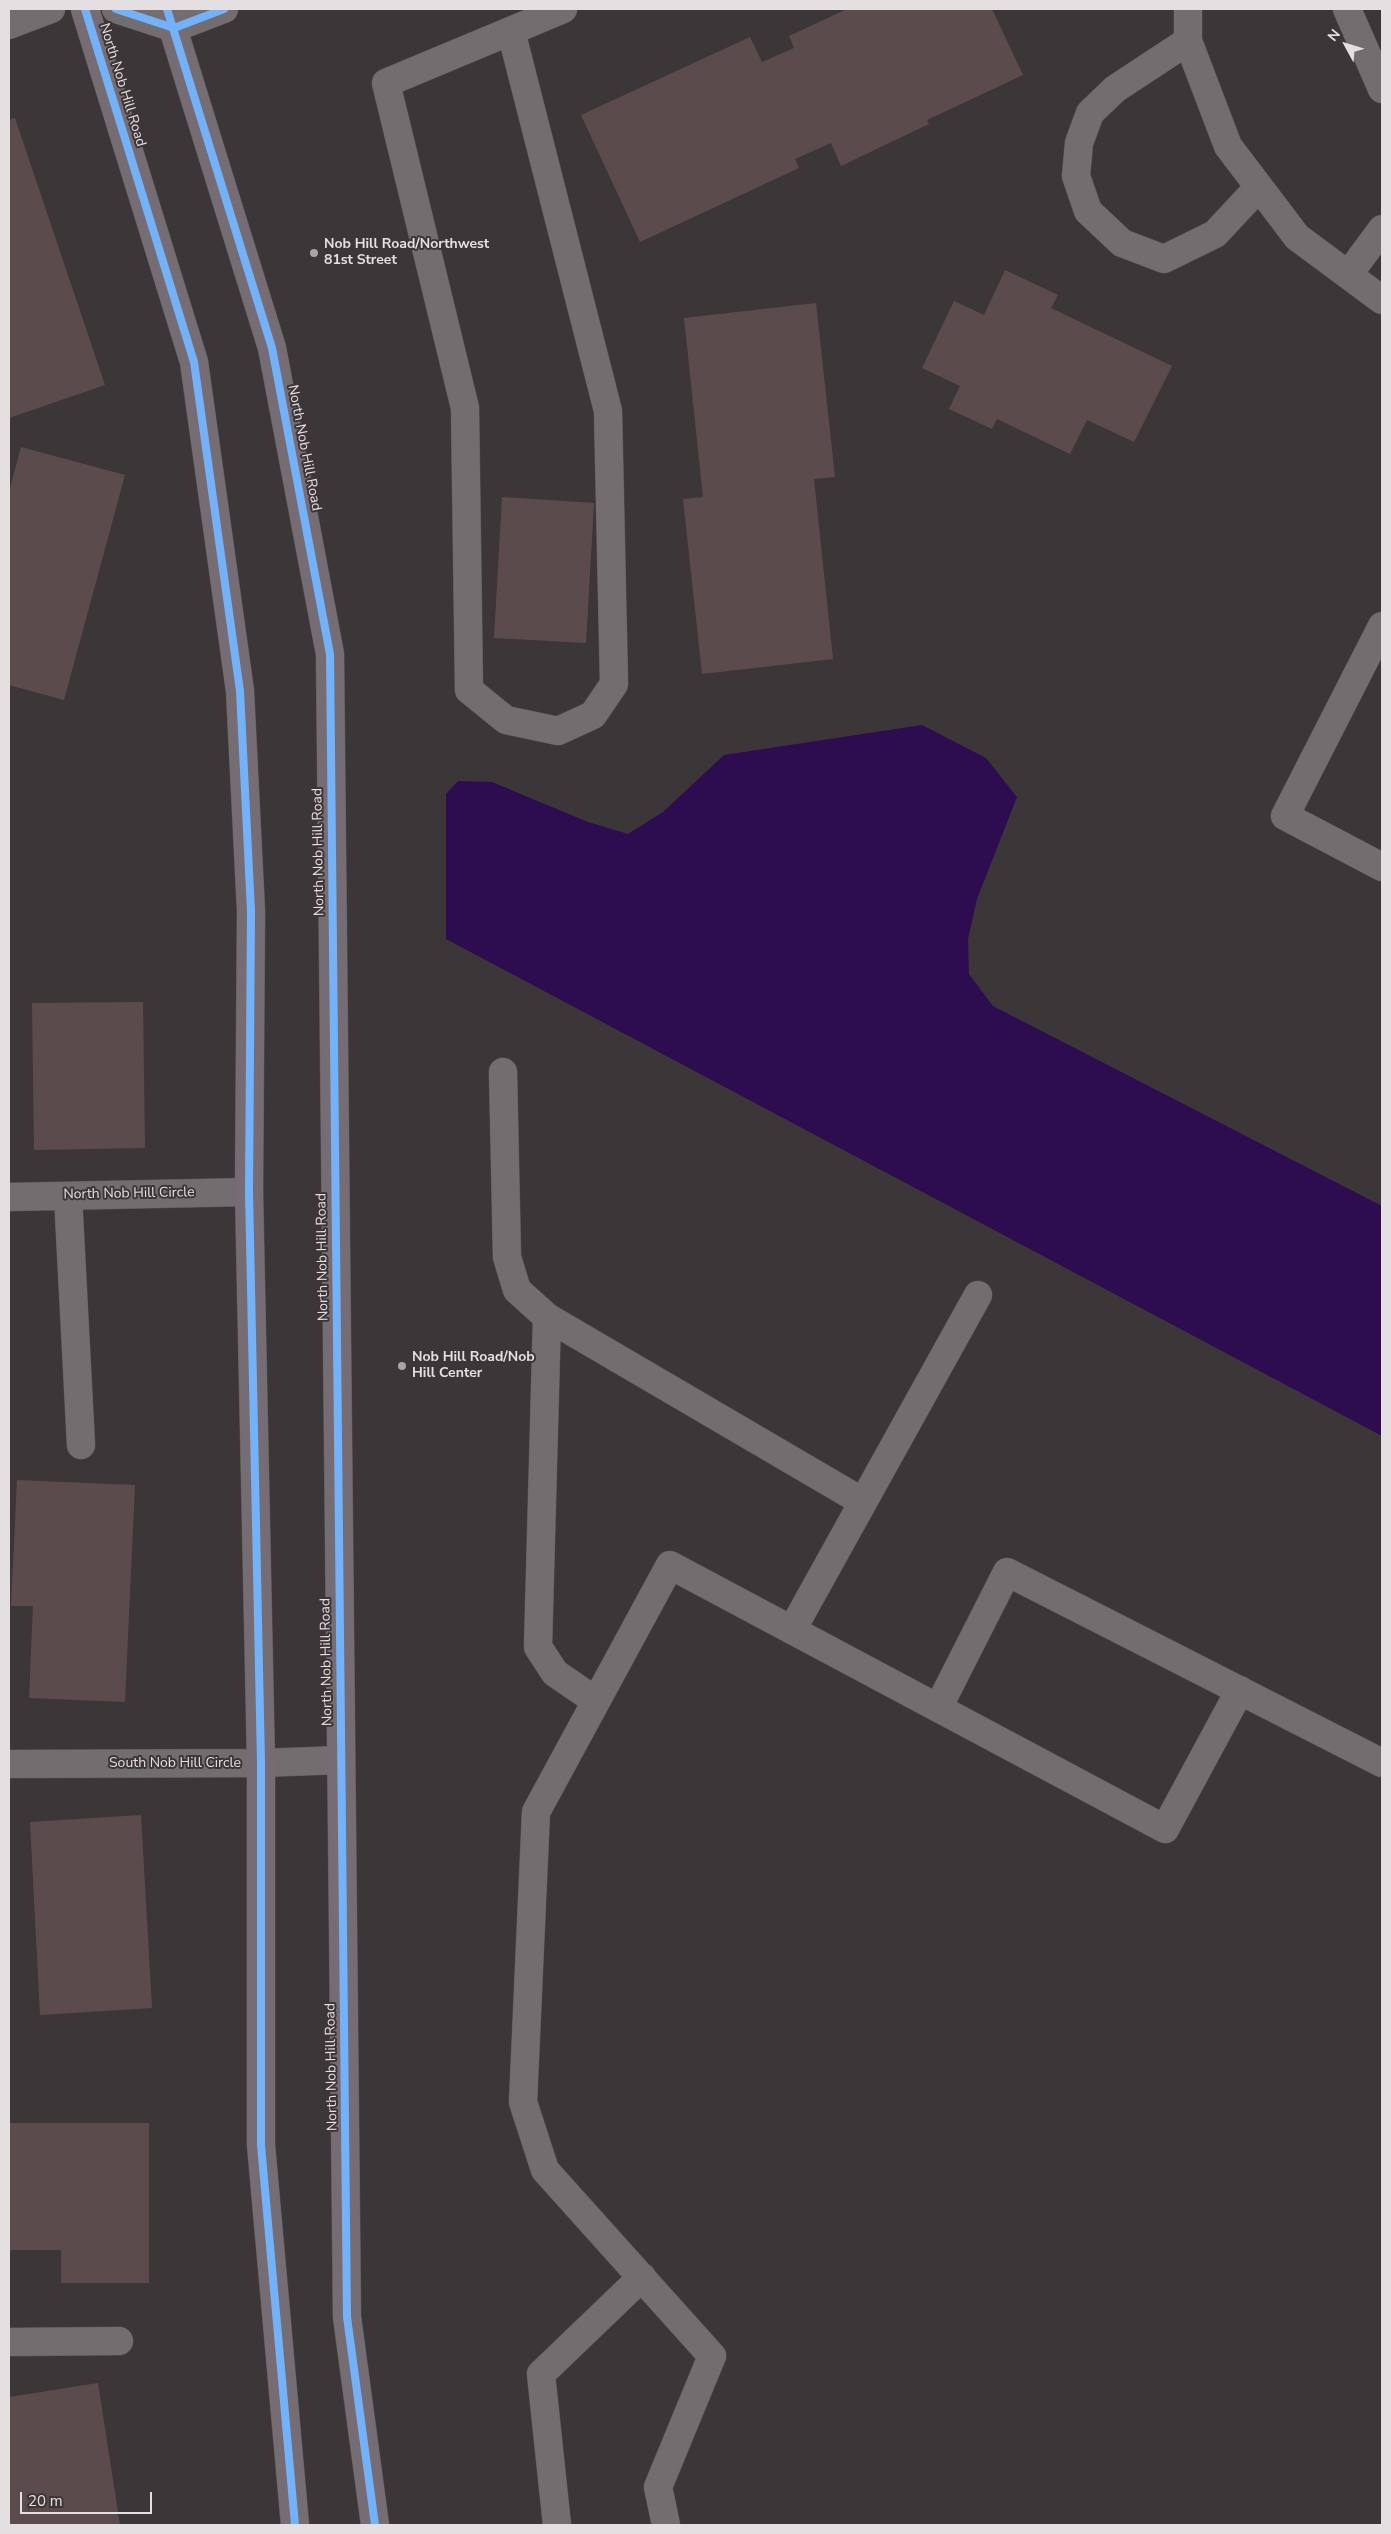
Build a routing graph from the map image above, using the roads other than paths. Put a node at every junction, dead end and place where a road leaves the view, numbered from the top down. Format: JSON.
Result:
{"nodes":[{"id":1,"x":51,"y":9,"type":"edge"},
{"id":2,"x":85,"y":9,"type":"edge"},
{"id":3,"x":116,"y":9,"type":"edge"},
{"id":4,"x":224,"y":9,"type":"edge"},
{"id":5,"x":563,"y":9,"type":"edge"},
{"id":6,"x":1188,"y":9,"type":"edge"},
{"id":7,"x":1347,"y":9,"type":"edge"},
{"id":8,"x":170,"y":19,"type":"edge"},
{"id":9,"x":9,"y":25,"type":"edge"},
{"id":10,"x":510,"y":31,"type":"junction"},
{"id":11,"x":1188,"y":41,"type":"junction"},
{"id":12,"x":1382,"y":89,"type":"edge"},
{"id":13,"x":1259,"y":187,"type":"junction"},
{"id":14,"x":1382,"y":229,"type":"edge"},
{"id":15,"x":1348,"y":275,"type":"junction"},
{"id":16,"x":1382,"y":300,"type":"edge"},
{"id":17,"x":1382,"y":626,"type":"edge"},
{"id":18,"x":1382,"y":867,"type":"edge"},
{"id":19,"x":503,"y":1072,"type":"dead end"},
{"id":20,"x":249,"y":1192,"type":"junction"},
{"id":21,"x":68,"y":1196,"type":"junction"},
{"id":22,"x":9,"y":1197,"type":"edge"},
{"id":23,"x":978,"y":1295,"type":"dead end"},
{"id":24,"x":547,"y":1317,"type":"junction"},
{"id":25,"x":81,"y":1445,"type":"dead end"},
{"id":26,"x":863,"y":1502,"type":"junction"},
{"id":27,"x":792,"y":1630,"type":"junction"},
{"id":28,"x":1240,"y":1690,"type":"junction"},
{"id":29,"x":596,"y":1701,"type":"junction"},
{"id":30,"x":938,"y":1708,"type":"junction"},
{"id":31,"x":341,"y":1760,"type":"junction"},
{"id":32,"x":261,"y":1763,"type":"junction"},
{"id":33,"x":9,"y":1764,"type":"edge"},
{"id":34,"x":1382,"y":1764,"type":"edge"},
{"id":35,"x":642,"y":2277,"type":"junction"},
{"id":36,"x":119,"y":2341,"type":"dead end"},
{"id":37,"x":9,"y":2342,"type":"edge"},
{"id":38,"x":295,"y":2525,"type":"edge"},
{"id":39,"x":375,"y":2525,"type":"edge"},
{"id":40,"x":557,"y":2525,"type":"edge"},
{"id":41,"x":666,"y":2525,"type":"edge"}],
"edges":[{"from":1,"to":9,"type":"street"},
{"from":2,"to":20,"type":"main road","name":"North Nob Hill Road"},
{"from":3,"to":8,"type":"street"},
{"from":4,"to":8,"type":"street"},
{"from":5,"to":10,"type":"street"},
{"from":6,"to":11,"type":"street"},
{"from":7,"to":12,"type":"street"},
{"from":8,"to":31,"type":"main road","name":"North Nob Hill Road"},
{"from":10,"to":10,"type":"street"},
{"from":11,"to":13,"type":"street"},
{"from":11,"to":13,"type":"street"},
{"from":13,"to":15,"type":"street"},
{"from":14,"to":15,"type":"street"},
{"from":15,"to":16,"type":"street"},
{"from":17,"to":18,"type":"street"},
{"from":19,"to":24,"type":"street"},
{"from":20,"to":21,"type":"street","name":"North Nob Hill Circle"},
{"from":20,"to":32,"type":"main road","name":"North Nob Hill Road"},
{"from":21,"to":22,"type":"street","name":"North Nob Hill Circle"},
{"from":21,"to":25,"type":"street"},
{"from":23,"to":26,"type":"street"},
{"from":24,"to":26,"type":"street"},
{"from":24,"to":29,"type":"street"},
{"from":26,"to":27,"type":"street"},
{"from":27,"to":29,"type":"street"},
{"from":27,"to":30,"type":"street"},
{"from":28,"to":30,"type":"street"},
{"from":28,"to":30,"type":"street"},
{"from":28,"to":34,"type":"street"},
{"from":29,"to":35,"type":"street"},
{"from":31,"to":32,"type":"street","name":"South Nob Hill Circle"},
{"from":31,"to":39,"type":"main road","name":"North Nob Hill Road"},
{"from":32,"to":33,"type":"street","name":"South Nob Hill Circle"},
{"from":32,"to":38,"type":"main road","name":"North Nob Hill Road"},
{"from":35,"to":40,"type":"street"},
{"from":35,"to":41,"type":"street"},
{"from":36,"to":37,"type":"street"}]}
